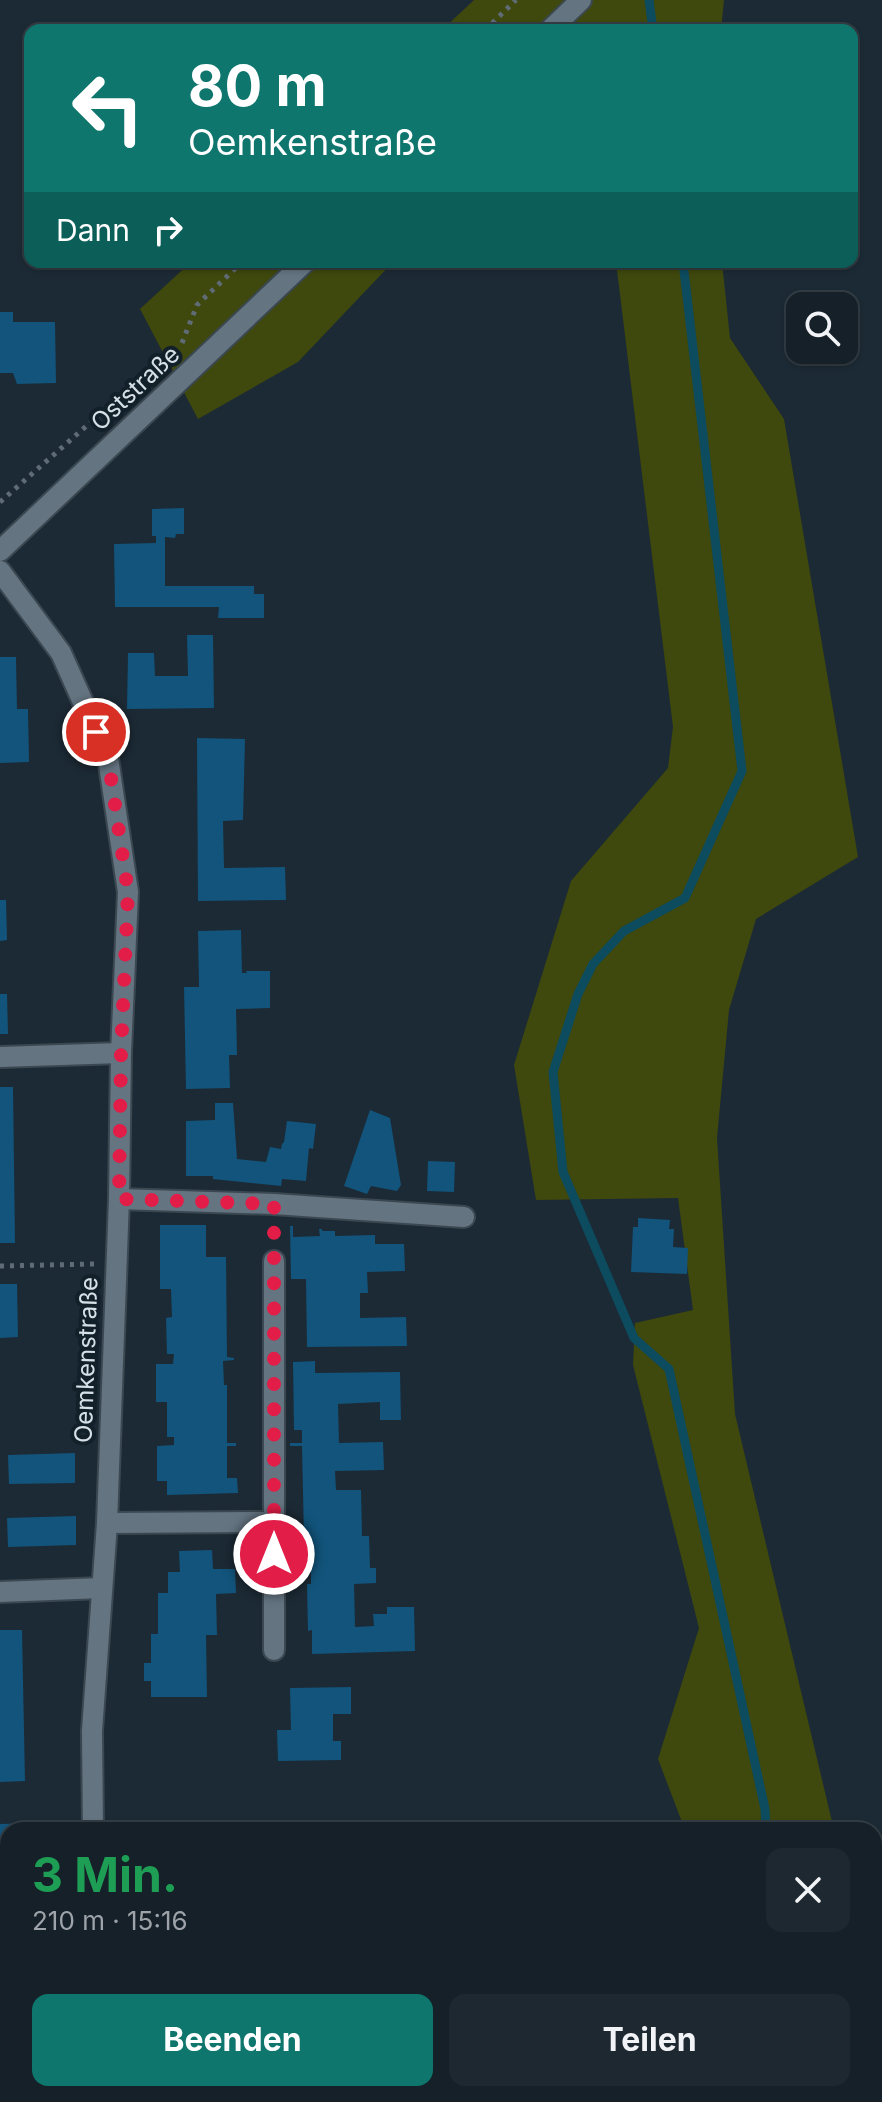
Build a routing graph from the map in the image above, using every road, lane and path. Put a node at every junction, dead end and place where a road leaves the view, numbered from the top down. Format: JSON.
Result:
{"nodes":[{"id":1,"x":516,"y":0,"type":"edge"},
{"id":2,"x":581,"y":0,"type":"edge"},
{"id":3,"x":491,"y":24,"type":"edge"},
{"id":4,"x":556,"y":24,"type":"edge"},
{"id":5,"x":236,"y":268,"type":"edge"},
{"id":6,"x":299,"y":268,"type":"edge"},
{"id":7,"x":181,"y":344,"type":"dead end"},
{"id":8,"x":136,"y":383,"type":"dead end"},
{"id":9,"x":0,"y":502,"type":"edge"},
{"id":10,"x":0,"y":551,"type":"edge"},
{"id":11,"x":0,"y":571,"type":"edge"},
{"id":12,"x":121,"y":1053,"type":"junction"},
{"id":13,"x":0,"y":1057,"type":"edge"},
{"id":14,"x":119,"y":1199,"type":"junction"},
{"id":15,"x":464,"y":1217,"type":"dead end"},
{"id":16,"x":274,"y":1261,"type":"dead end"},
{"id":17,"x":116,"y":1263,"type":"junction"},
{"id":18,"x":0,"y":1266,"type":"edge"},
{"id":19,"x":273,"y":1522,"type":"junction"},
{"id":20,"x":107,"y":1523,"type":"junction"},
{"id":21,"x":102,"y":1588,"type":"junction"},
{"id":22,"x":0,"y":1592,"type":"edge"},
{"id":23,"x":274,"y":1650,"type":"dead end"},
{"id":24,"x":93,"y":1822,"type":"edge"}],
"edges":[{"from":1,"to":3,"type":"path"},
{"from":2,"to":4,"type":"street"},
{"from":5,"to":7,"type":"path"},
{"from":6,"to":10,"type":"street","name":"Oststraße"},
{"from":8,"to":9,"type":"path"},
{"from":11,"to":12,"type":"street","name":"Oemkenstraße"},
{"from":12,"to":13,"type":"street"},
{"from":12,"to":14,"type":"street","name":"Oemkenstraße"},
{"from":14,"to":15,"type":"street"},
{"from":14,"to":17,"type":"street","name":"Oemkenstraße"},
{"from":16,"to":19,"type":"street"},
{"from":17,"to":18,"type":"path"},
{"from":17,"to":20,"type":"street","name":"Oemkenstraße"},
{"from":19,"to":20,"type":"street"},
{"from":19,"to":23,"type":"street"},
{"from":20,"to":21,"type":"street","name":"Oemkenstraße"},
{"from":21,"to":22,"type":"street"},
{"from":21,"to":24,"type":"street","name":"Oemkenstraße"}]}
